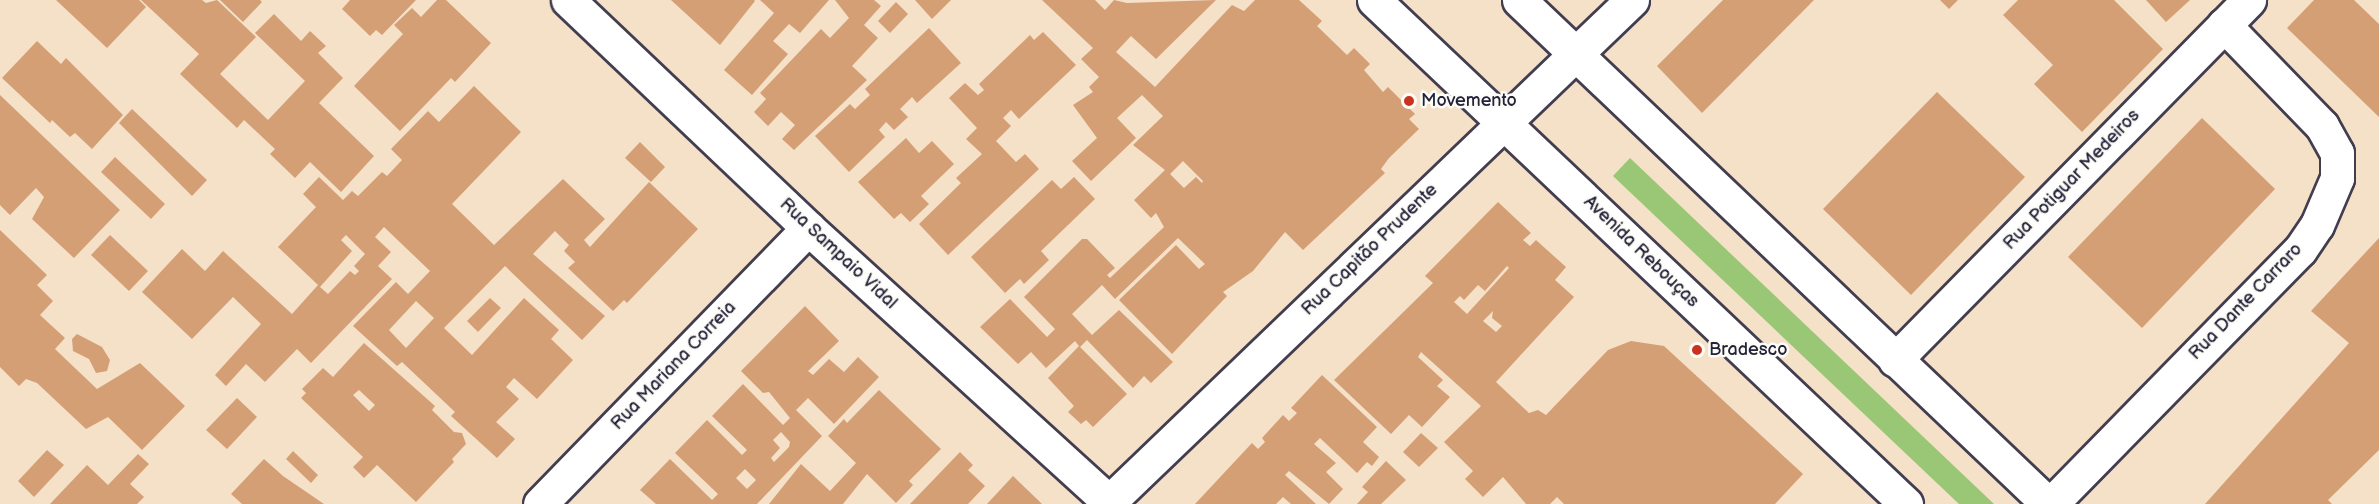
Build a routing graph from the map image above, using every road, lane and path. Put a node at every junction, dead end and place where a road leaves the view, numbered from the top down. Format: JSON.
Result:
{"nodes":[{"id":1,"x":568,"y":0,"type":"edge"},
{"id":2,"x":1374,"y":0,"type":"edge"},
{"id":3,"x":1519,"y":0,"type":"edge"},
{"id":4,"x":1632,"y":0,"type":"edge"},
{"id":5,"x":2249,"y":0,"type":"edge"},
{"id":6,"x":2224,"y":25,"type":"junction"},
{"id":7,"x":1575,"y":55,"type":"junction"},
{"id":8,"x":1504,"y":122,"type":"junction"},
{"id":9,"x":808,"y":228,"type":"junction"},
{"id":10,"x":1895,"y":360,"type":"junction"},
{"id":11,"x":1110,"y":503,"type":"edge"},
{"id":12,"x":540,"y":504,"type":"edge"},
{"id":13,"x":1906,"y":504,"type":"edge"},
{"id":14,"x":2049,"y":504,"type":"edge"}],
"edges":[{"from":1,"to":9,"type":"street","name":"Rua Sampaio Vidal"},
{"from":2,"to":8,"type":"street","name":"Avenida Rebouças"},
{"from":3,"to":7,"type":"street"},
{"from":4,"to":7,"type":"street","name":"Rua Capitão Prudente"},
{"from":5,"to":6,"type":"street","name":"Rua Potiguar Medeiros"},
{"from":6,"to":10,"type":"street","name":"Rua Potiguar Medeiros"},
{"from":6,"to":14,"type":"street","name":"Rua Dante Carraro"},
{"from":7,"to":8,"type":"street","name":"Rua Capitão Prudente"},
{"from":7,"to":10,"type":"street"},
{"from":8,"to":11,"type":"street","name":"Rua Capitão Prudente"},
{"from":8,"to":13,"type":"street","name":"Avenida Rebouças"},
{"from":9,"to":11,"type":"street","name":"Rua Sampaio Vidal"},
{"from":9,"to":12,"type":"street","name":"Rua Mariana Correia"},
{"from":10,"to":14,"type":"street"}]}
